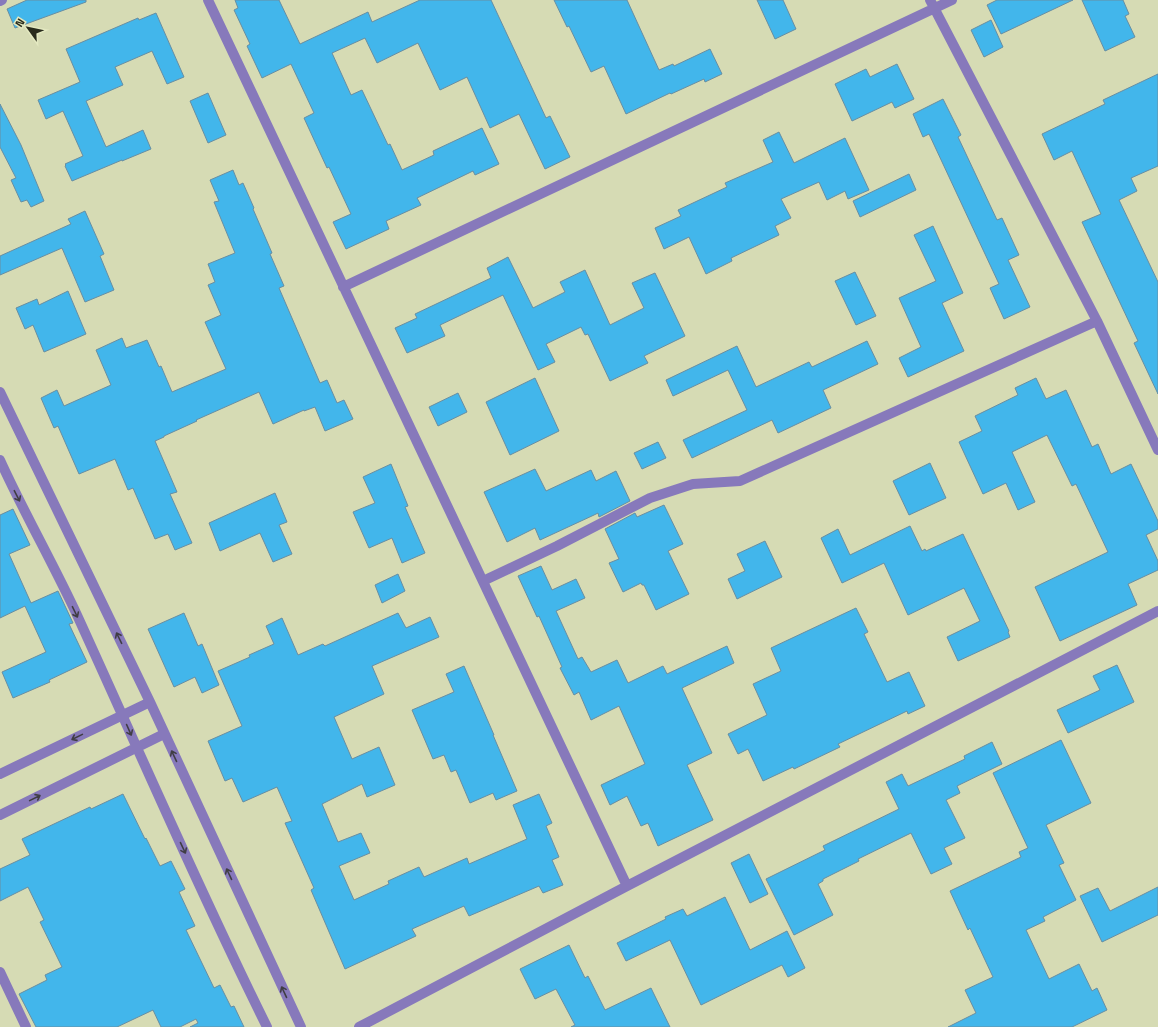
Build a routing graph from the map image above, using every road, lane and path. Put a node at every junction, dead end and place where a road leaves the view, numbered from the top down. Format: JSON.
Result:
{"nodes":[{"id":1,"x":208,"y":0,"type":"edge"},
{"id":2,"x":952,"y":0,"type":"edge"},
{"id":3,"x":932,"y":4,"type":"edge"},
{"id":4,"x":343,"y":287,"type":"junction"},
{"id":5,"x":1097,"y":321,"type":"junction"},
{"id":6,"x":0,"y":392,"type":"edge"},
{"id":7,"x":1158,"y":450,"type":"edge"},
{"id":8,"x":0,"y":460,"type":"edge"},
{"id":9,"x":482,"y":581,"type":"junction"},
{"id":10,"x":1158,"y":611,"type":"edge"},
{"id":11,"x":150,"y":702,"type":"junction"},
{"id":12,"x":122,"y":716,"type":"junction"},
{"id":13,"x":164,"y":734,"type":"junction"},
{"id":14,"x":136,"y":748,"type":"junction"},
{"id":15,"x":0,"y":774,"type":"edge"},
{"id":16,"x":0,"y":815,"type":"edge"},
{"id":17,"x":626,"y":886,"type":"junction"},
{"id":18,"x":0,"y":972,"type":"edge"},
{"id":19,"x":26,"y":1027,"type":"edge"},
{"id":20,"x":266,"y":1027,"type":"edge"},
{"id":21,"x":300,"y":1027,"type":"edge"},
{"id":22,"x":358,"y":1027,"type":"edge"}],
"edges":[{"from":1,"to":4,"type":"street"},
{"from":2,"to":3,"type":"street"},
{"from":3,"to":4,"type":"street"},
{"from":3,"to":5,"type":"street"},
{"from":4,"to":9,"type":"street"},
{"from":5,"to":7,"type":"street"},
{"from":5,"to":9,"type":"street"},
{"from":11,"to":6,"type":"street","one_way":true},
{"from":8,"to":12,"type":"street","one_way":true},
{"from":9,"to":17,"type":"street"},
{"from":10,"to":17,"type":"street"},
{"from":11,"to":12,"type":"street"},
{"from":11,"to":13,"type":"street"},
{"from":12,"to":14,"type":"street","one_way":true},
{"from":12,"to":15,"type":"street","one_way":true},
{"from":13,"to":14,"type":"street"},
{"from":21,"to":13,"type":"street","one_way":true},
{"from":16,"to":14,"type":"street","one_way":true},
{"from":14,"to":20,"type":"street","one_way":true},
{"from":17,"to":22,"type":"street"},
{"from":18,"to":19,"type":"street"}]}
